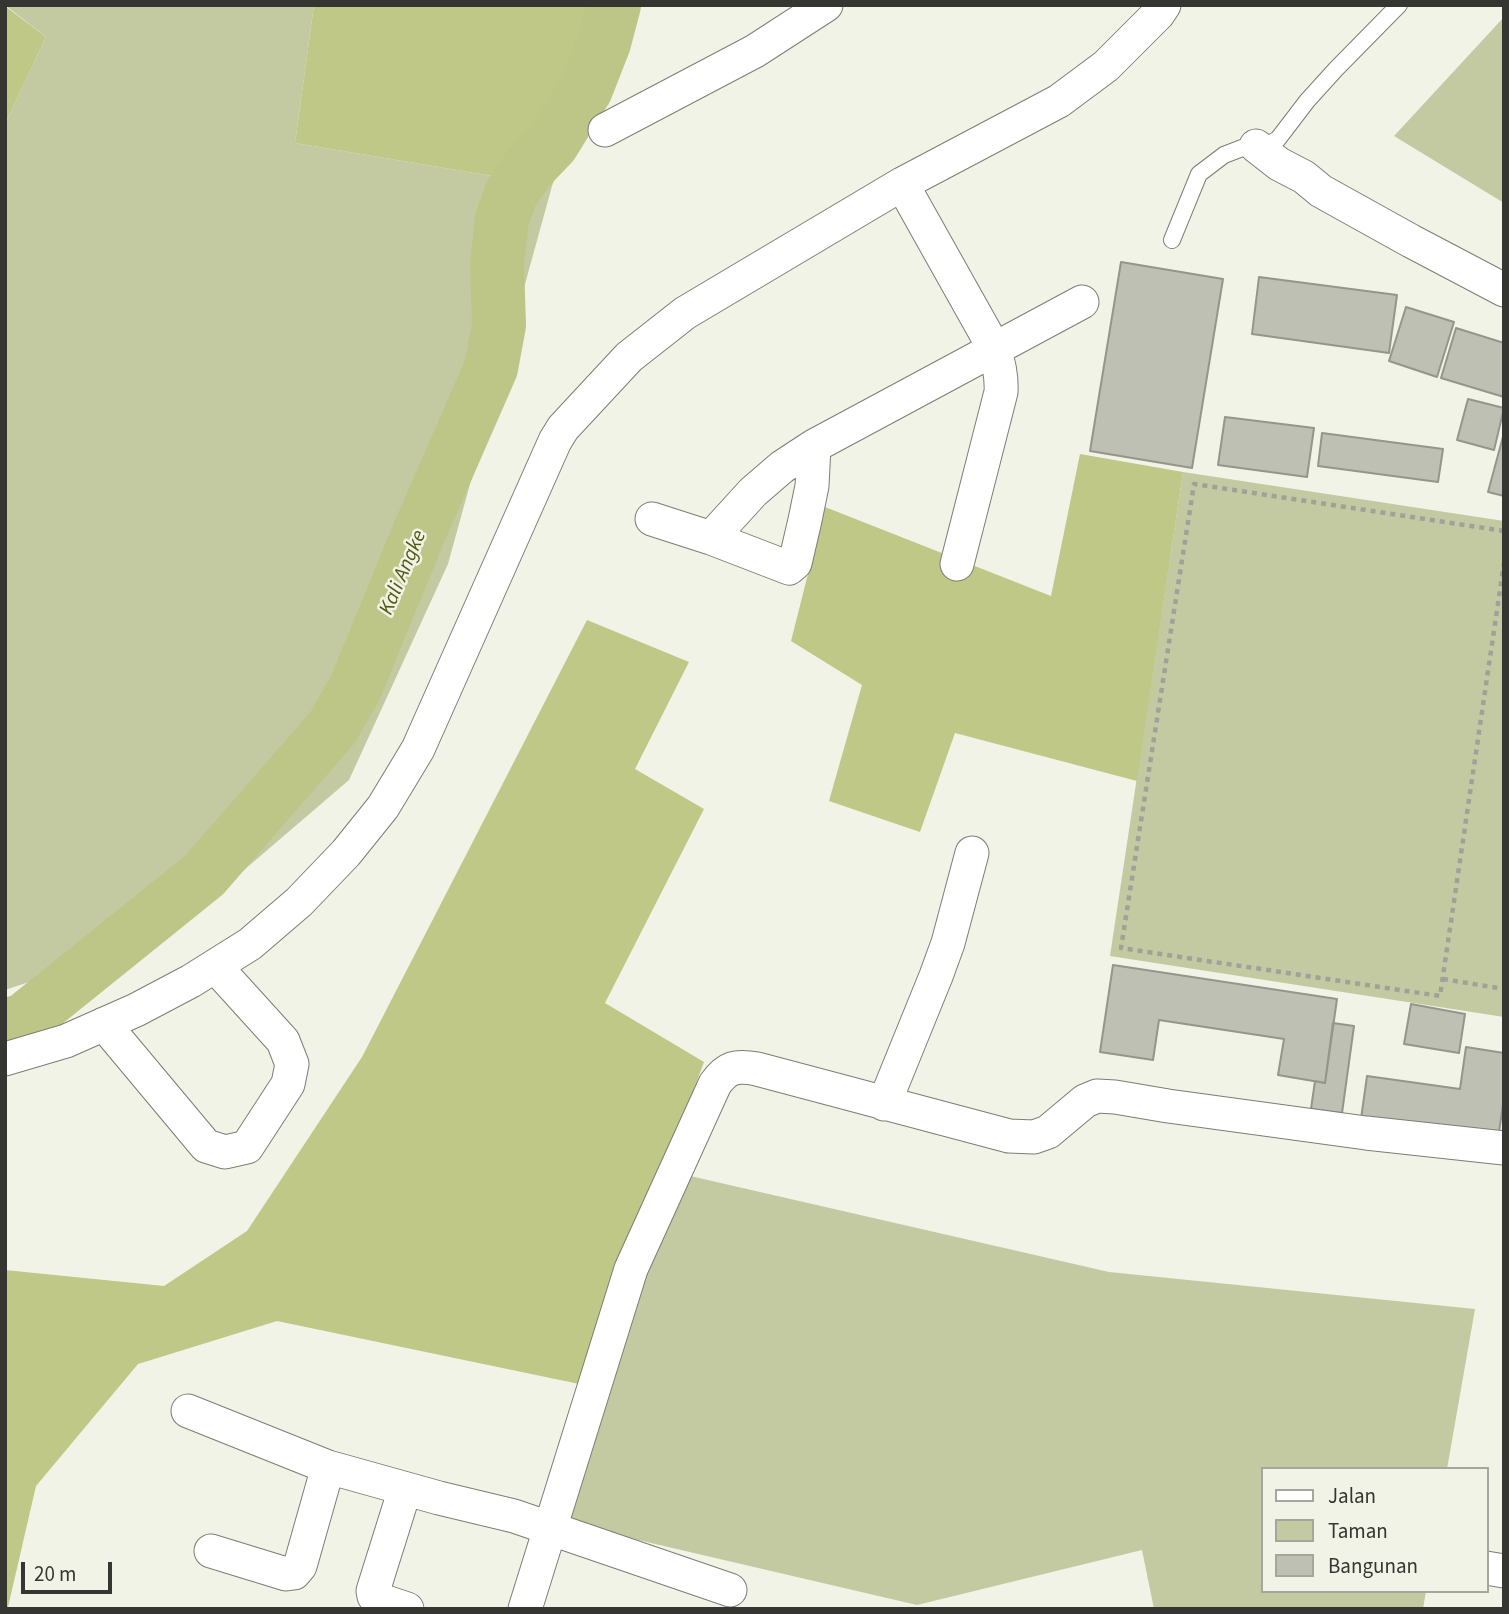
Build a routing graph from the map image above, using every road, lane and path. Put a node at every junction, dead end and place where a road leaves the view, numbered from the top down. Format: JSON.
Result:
{"nodes":[{"id":1,"x":826,"y":5,"type":"edge"},
{"id":2,"x":1399,"y":5,"type":"edge"},
{"id":3,"x":1156,"y":8,"type":"edge"},
{"id":4,"x":605,"y":130,"type":"dead end"},
{"id":5,"x":1256,"y":146,"type":"junction"},
{"id":6,"x":902,"y":184,"type":"junction"},
{"id":7,"x":1172,"y":240,"type":"dead end"},
{"id":8,"x":1504,"y":290,"type":"edge"},
{"id":9,"x":1082,"y":302,"type":"dead end"},
{"id":10,"x":994,"y":348,"type":"junction"},
{"id":11,"x":814,"y":446,"type":"junction"},
{"id":12,"x":652,"y":519,"type":"dead end"},
{"id":13,"x":1504,"y":530,"type":"edge"},
{"id":14,"x":711,"y":538,"type":"junction"},
{"id":15,"x":1504,"y":563,"type":"edge"},
{"id":16,"x":957,"y":564,"type":"dead end"},
{"id":17,"x":972,"y":853,"type":"dead end"},
{"id":18,"x":215,"y":966,"type":"junction"},
{"id":19,"x":1443,"y":979,"type":"junction"},
{"id":20,"x":1504,"y":989,"type":"edge"},
{"id":21,"x":104,"y":1024,"type":"junction"},
{"id":22,"x":5,"y":1059,"type":"edge"},
{"id":23,"x":884,"y":1104,"type":"junction"},
{"id":24,"x":1504,"y":1148,"type":"edge"},
{"id":25,"x":188,"y":1411,"type":"dead end"},
{"id":26,"x":328,"y":1467,"type":"junction"},
{"id":27,"x":405,"y":1489,"type":"junction"},
{"id":28,"x":550,"y":1528,"type":"junction"},
{"id":29,"x":211,"y":1551,"type":"dead end"},
{"id":30,"x":730,"y":1590,"type":"dead end"},
{"id":31,"x":407,"y":1609,"type":"edge"},
{"id":32,"x":525,"y":1609,"type":"edge"}],
"edges":[{"from":1,"to":4,"type":"street"},
{"from":2,"to":5,"type":"lane"},
{"from":3,"to":6,"type":"street"},
{"from":5,"to":7,"type":"lane"},
{"from":5,"to":8,"type":"street"},
{"from":6,"to":10,"type":"street"},
{"from":6,"to":18,"type":"street"},
{"from":9,"to":10,"type":"street"},
{"from":10,"to":11,"type":"street"},
{"from":10,"to":16,"type":"street"},
{"from":11,"to":14,"type":"street"},
{"from":11,"to":14,"type":"street"},
{"from":12,"to":14,"type":"street"},
{"from":13,"to":19,"type":"path"},
{"from":15,"to":19,"type":"path"},
{"from":17,"to":23,"type":"street"},
{"from":18,"to":21,"type":"street"},
{"from":18,"to":21,"type":"street"},
{"from":19,"to":20,"type":"path"},
{"from":21,"to":22,"type":"street"},
{"from":23,"to":24,"type":"street"},
{"from":23,"to":28,"type":"street"},
{"from":25,"to":26,"type":"street"},
{"from":26,"to":27,"type":"street"},
{"from":26,"to":29,"type":"street"},
{"from":27,"to":28,"type":"street"},
{"from":27,"to":31,"type":"street"},
{"from":28,"to":30,"type":"street"},
{"from":28,"to":32,"type":"street"}]}
